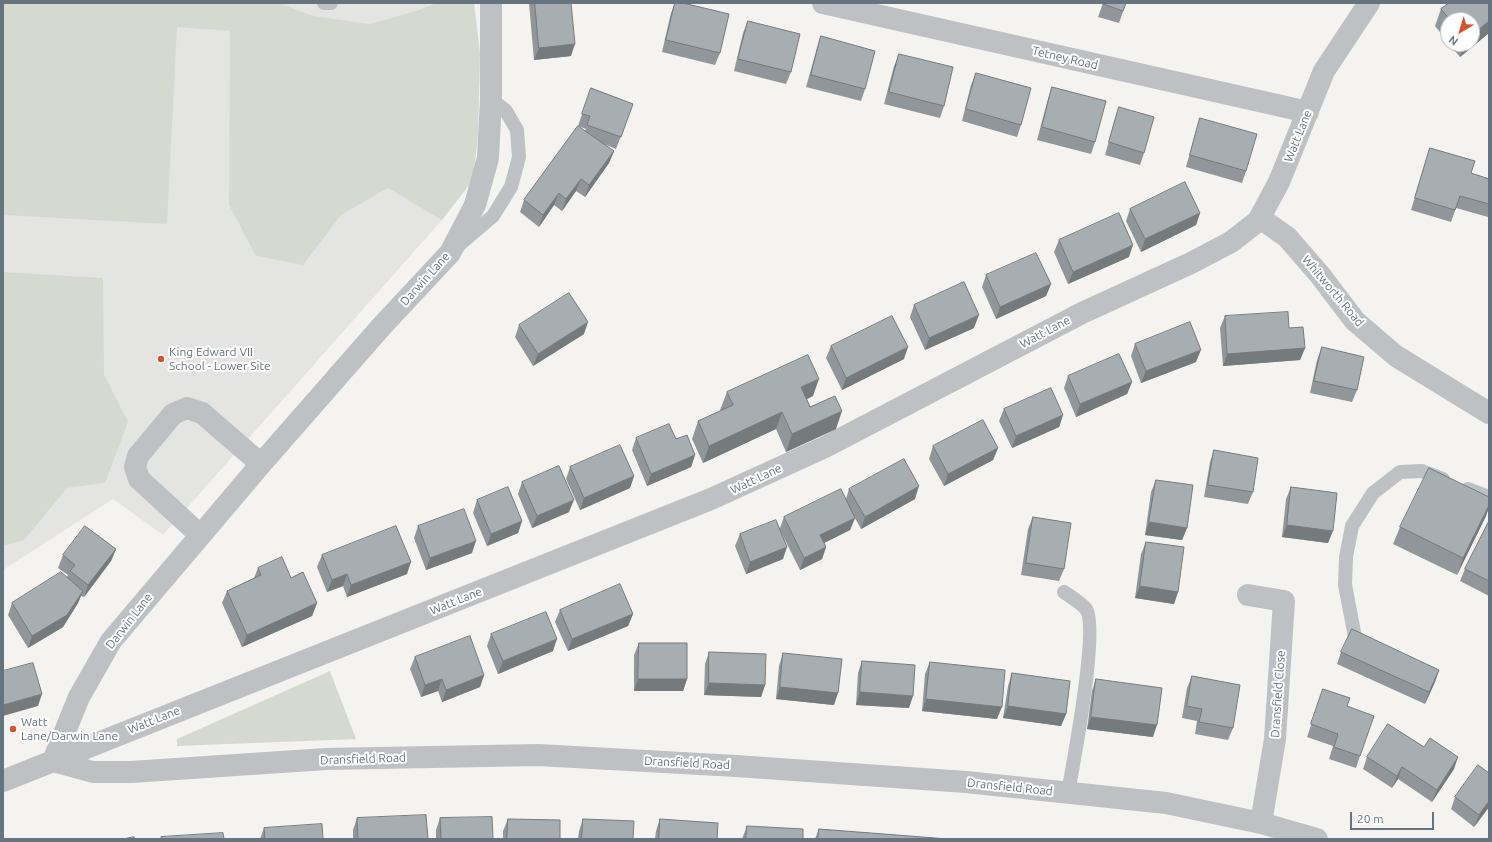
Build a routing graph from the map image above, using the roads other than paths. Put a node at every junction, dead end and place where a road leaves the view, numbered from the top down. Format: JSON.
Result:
{"nodes":[{"id":1,"x":324,"y":3,"type":"edge"},
{"id":2,"x":331,"y":3,"type":"edge"},
{"id":3,"x":491,"y":3,"type":"edge"},
{"id":4,"x":823,"y":3,"type":"edge"},
{"id":5,"x":1369,"y":3,"type":"edge"},
{"id":6,"x":491,"y":98,"type":"junction"},
{"id":7,"x":1308,"y":112,"type":"junction"},
{"id":8,"x":1260,"y":218,"type":"junction"},
{"id":9,"x":450,"y":253,"type":"junction"},
{"id":10,"x":1489,"y":413,"type":"edge"},
{"id":11,"x":261,"y":464,"type":"junction"},
{"id":12,"x":1489,"y":497,"type":"edge"},
{"id":13,"x":200,"y":535,"type":"junction"},
{"id":14,"x":1064,"y":592,"type":"dead end"},
{"id":15,"x":1248,"y":596,"type":"dead end"},
{"id":16,"x":1355,"y":637,"type":"edge"},
{"id":17,"x":54,"y":761,"type":"junction"},
{"id":18,"x":3,"y":781,"type":"edge"},
{"id":19,"x":1068,"y":793,"type":"junction"},
{"id":20,"x":1262,"y":823,"type":"junction"},
{"id":21,"x":1317,"y":839,"type":"edge"}],
"edges":[{"from":1,"to":2,"type":"lane"},
{"from":3,"to":6,"type":"street","name":"Darwin Lane"},
{"from":4,"to":7,"type":"street","name":"Tetney Road"},
{"from":5,"to":7,"type":"street","name":"Watt Lane"},
{"from":6,"to":9,"type":"street","name":"Darwin Lane"},
{"from":6,"to":9,"type":"lane"},
{"from":7,"to":8,"type":"street","name":"Watt Lane"},
{"from":8,"to":10,"type":"street","name":"Whitworth Road"},
{"from":8,"to":17,"type":"street","name":"Watt Lane"},
{"from":9,"to":11,"type":"street","name":"Darwin Lane"},
{"from":11,"to":13,"type":"street","name":"Darwin Lane"},
{"from":11,"to":13,"type":"street"},
{"from":12,"to":16,"type":"lane"},
{"from":13,"to":17,"type":"street","name":"Darwin Lane"},
{"from":14,"to":19,"type":"lane"},
{"from":15,"to":20,"type":"street","name":"Dransfield Close"},
{"from":17,"to":18,"type":"street","name":"Watt Lane"},
{"from":17,"to":19,"type":"street","name":"Dransfield Road"},
{"from":19,"to":20,"type":"street","name":"Dransfield Road"},
{"from":20,"to":21,"type":"street","name":"Dransfield Road"}]}
